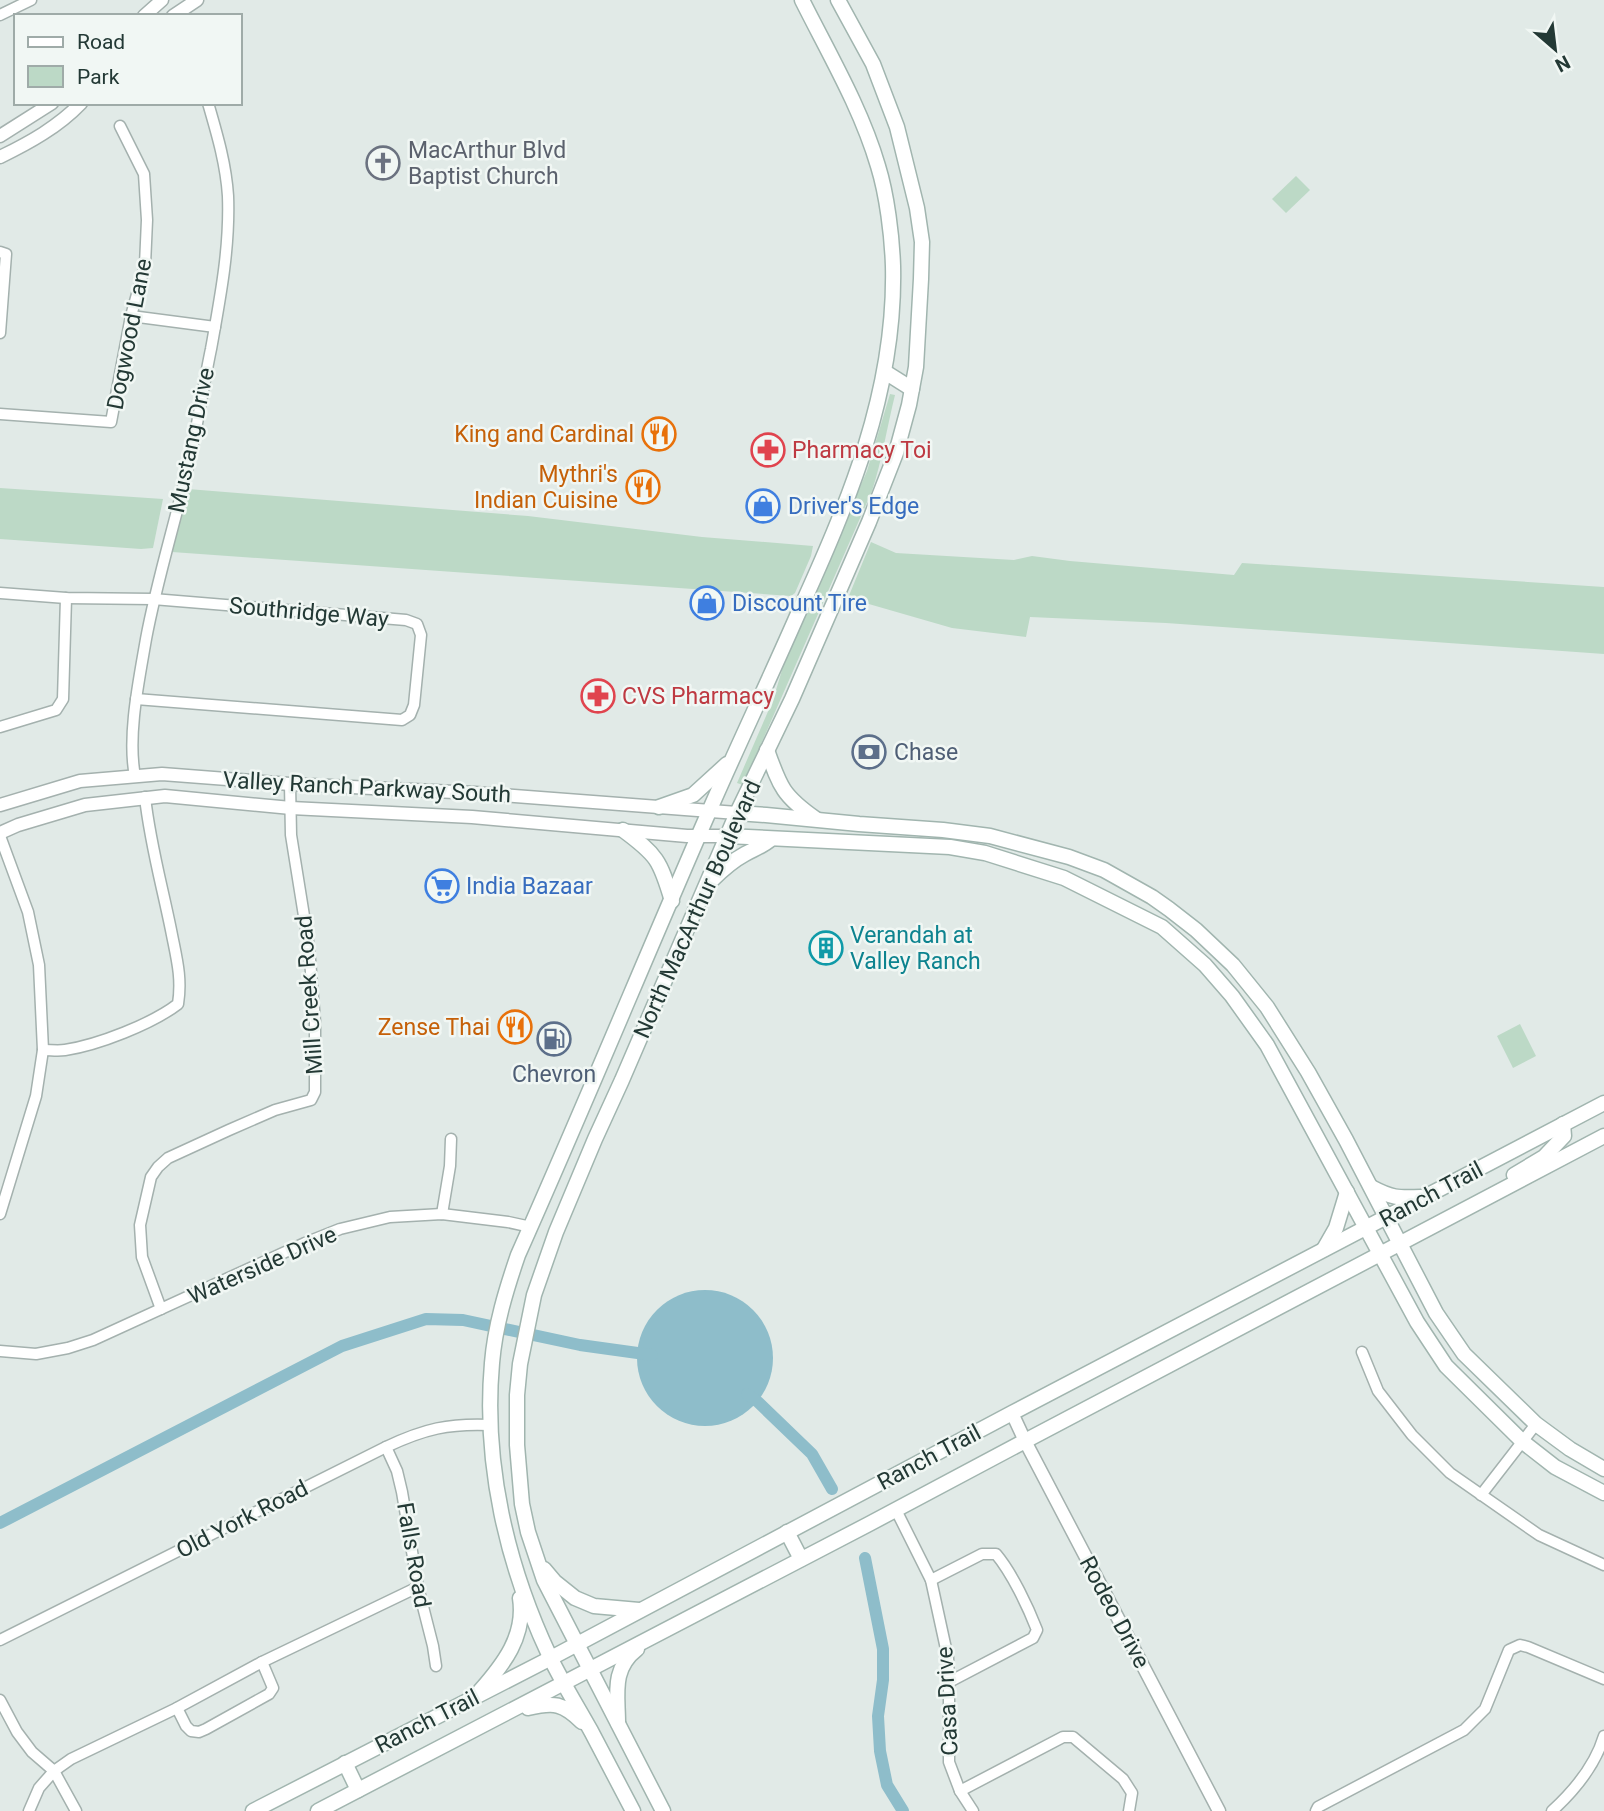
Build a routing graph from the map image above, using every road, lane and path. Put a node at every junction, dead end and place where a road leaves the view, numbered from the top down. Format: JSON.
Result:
{"nodes":[{"id":1,"x":31,"y":0,"type":"edge"},
{"id":2,"x":197,"y":0,"type":"edge"},
{"id":3,"x":802,"y":0,"type":"edge"},
{"id":4,"x":838,"y":0,"type":"edge"},
{"id":5,"x":158,"y":1,"type":"edge"},
{"id":6,"x":146,"y":14,"type":"edge"},
{"id":7,"x":174,"y":14,"type":"edge"},
{"id":8,"x":0,"y":15,"type":"edge"},
{"id":9,"x":49,"y":105,"type":"edge"},
{"id":10,"x":79,"y":105,"type":"edge"},
{"id":11,"x":209,"y":105,"type":"edge"},
{"id":12,"x":120,"y":126,"type":"dead end"},
{"id":13,"x":0,"y":136,"type":"edge"},
{"id":14,"x":0,"y":157,"type":"edge"},
{"id":15,"x":3,"y":253,"type":"edge"},
{"id":16,"x":131,"y":316,"type":"junction"},
{"id":17,"x":215,"y":327,"type":"junction"},
{"id":18,"x":0,"y":333,"type":"edge"},
{"id":19,"x":916,"y":367,"type":"junction"},
{"id":20,"x":885,"y":372,"type":"junction"},
{"id":21,"x":912,"y":389,"type":"junction"},
{"id":22,"x":0,"y":414,"type":"edge"},
{"id":23,"x":0,"y":593,"type":"edge"},
{"id":24,"x":66,"y":598,"type":"junction"},
{"id":25,"x":153,"y":599,"type":"junction"},
{"id":26,"x":136,"y":699,"type":"junction"},
{"id":27,"x":0,"y":727,"type":"edge"},
{"id":28,"x":767,"y":750,"type":"junction"},
{"id":29,"x":733,"y":758,"type":"junction"},
{"id":30,"x":135,"y":776,"type":"junction"},
{"id":31,"x":290,"y":784,"type":"junction"},
{"id":32,"x":475,"y":793,"type":"junction"},
{"id":33,"x":145,"y":797,"type":"junction"},
{"id":34,"x":0,"y":805,"type":"edge"},
{"id":35,"x":659,"y":807,"type":"junction"},
{"id":36,"x":291,"y":808,"type":"junction"},
{"id":37,"x":709,"y":811,"type":"junction"},
{"id":38,"x":737,"y":813,"type":"junction"},
{"id":39,"x":472,"y":817,"type":"junction"},
{"id":40,"x":817,"y":820,"type":"junction"},
{"id":41,"x":623,"y":830,"type":"junction"},
{"id":42,"x":0,"y":835,"type":"edge"},
{"id":43,"x":699,"y":836,"type":"junction"},
{"id":44,"x":727,"y":836,"type":"junction"},
{"id":45,"x":771,"y":839,"type":"junction"},
{"id":46,"x":1029,"y":846,"type":"junction"},
{"id":47,"x":1022,"y":865,"type":"junction"},
{"id":48,"x":706,"y":886,"type":"junction"},
{"id":49,"x":671,"y":901,"type":"junction"},
{"id":50,"x":1248,"y":984,"type":"junction"},
{"id":51,"x":1232,"y":996,"type":"junction"},
{"id":52,"x":43,"y":1050,"type":"junction"},
{"id":53,"x":599,"y":1068,"type":"junction"},
{"id":54,"x":622,"y":1080,"type":"junction"},
{"id":55,"x":1604,"y":1103,"type":"edge"},
{"id":56,"x":1563,"y":1124,"type":"junction"},
{"id":57,"x":1604,"y":1136,"type":"edge"},
{"id":58,"x":451,"y":1139,"type":"dead end"},
{"id":59,"x":1371,"y":1187,"type":"junction"},
{"id":60,"x":1347,"y":1192,"type":"junction"},
{"id":61,"x":1493,"y":1195,"type":"junction"},
{"id":62,"x":1426,"y":1196,"type":"junction"},
{"id":63,"x":0,"y":1214,"type":"edge"},
{"id":64,"x":442,"y":1214,"type":"junction"},
{"id":65,"x":1386,"y":1218,"type":"junction"},
{"id":66,"x":531,"y":1227,"type":"junction"},
{"id":67,"x":1366,"y":1228,"type":"junction"},
{"id":68,"x":1399,"y":1244,"type":"junction"},
{"id":69,"x":1322,"y":1251,"type":"junction"},
{"id":70,"x":1380,"y":1253,"type":"junction"},
{"id":71,"x":161,"y":1309,"type":"junction"},
{"id":72,"x":0,"y":1351,"type":"edge"},
{"id":73,"x":1362,"y":1352,"type":"dead end"},
{"id":74,"x":1012,"y":1413,"type":"junction"},
{"id":75,"x":1536,"y":1424,"type":"junction"},
{"id":76,"x":491,"y":1425,"type":"junction"},
{"id":77,"x":1025,"y":1441,"type":"junction"},
{"id":78,"x":1523,"y":1442,"type":"junction"},
{"id":79,"x":386,"y":1447,"type":"junction"},
{"id":80,"x":1604,"y":1469,"type":"edge"},
{"id":81,"x":1604,"y":1493,"type":"edge"},
{"id":82,"x":1481,"y":1495,"type":"junction"},
{"id":83,"x":896,"y":1510,"type":"junction"},
{"id":84,"x":787,"y":1532,"type":"junction"},
{"id":85,"x":802,"y":1559,"type":"junction"},
{"id":86,"x":537,"y":1560,"type":"junction"},
{"id":87,"x":514,"y":1566,"type":"junction"},
{"id":88,"x":1604,"y":1566,"type":"edge"},
{"id":89,"x":930,"y":1580,"type":"junction"},
{"id":90,"x":418,"y":1587,"type":"junction"},
{"id":91,"x":641,"y":1610,"type":"junction"},
{"id":92,"x":654,"y":1636,"type":"junction"},
{"id":93,"x":0,"y":1640,"type":"edge"},
{"id":94,"x":576,"y":1644,"type":"junction"},
{"id":95,"x":551,"y":1658,"type":"junction"},
{"id":96,"x":262,"y":1662,"type":"junction"},
{"id":97,"x":436,"y":1666,"type":"dead end"},
{"id":98,"x":589,"y":1669,"type":"junction"},
{"id":99,"x":1604,"y":1679,"type":"edge"},
{"id":100,"x":949,"y":1682,"type":"junction"},
{"id":101,"x":564,"y":1684,"type":"junction"},
{"id":102,"x":475,"y":1697,"type":"junction"},
{"id":103,"x":0,"y":1700,"type":"edge"},
{"id":104,"x":177,"y":1708,"type":"junction"},
{"id":105,"x":510,"y":1712,"type":"junction"},
{"id":106,"x":618,"y":1725,"type":"junction"},
{"id":107,"x":591,"y":1731,"type":"junction"},
{"id":108,"x":1604,"y":1736,"type":"edge"},
{"id":109,"x":345,"y":1763,"type":"junction"},
{"id":110,"x":54,"y":1771,"type":"junction"},
{"id":111,"x":358,"y":1790,"type":"junction"},
{"id":112,"x":960,"y":1791,"type":"junction"},
{"id":113,"x":29,"y":1811,"type":"edge"},
{"id":114,"x":76,"y":1811,"type":"edge"},
{"id":115,"x":253,"y":1811,"type":"edge"},
{"id":116,"x":318,"y":1811,"type":"edge"},
{"id":117,"x":633,"y":1811,"type":"edge"},
{"id":118,"x":663,"y":1811,"type":"edge"},
{"id":119,"x":973,"y":1811,"type":"edge"},
{"id":120,"x":1129,"y":1811,"type":"edge"},
{"id":121,"x":1219,"y":1811,"type":"edge"},
{"id":122,"x":1316,"y":1811,"type":"edge"},
{"id":123,"x":1552,"y":1811,"type":"edge"}],
"edges":[{"from":1,"to":8,"type":"street"},
{"from":2,"to":7,"type":"street"},
{"from":3,"to":20,"type":"main road","name":"North MacArthur Boulevard"},
{"from":4,"to":19,"type":"main road","name":"North MacArthur Boulevard"},
{"from":5,"to":6,"type":"street"},
{"from":9,"to":13,"type":"street"},
{"from":10,"to":14,"type":"street"},
{"from":11,"to":17,"type":"street","name":"Mustang Drive"},
{"from":12,"to":16,"type":"street","name":"Dogwood Lane"},
{"from":15,"to":18,"type":"street"},
{"from":16,"to":17,"type":"street"},
{"from":16,"to":22,"type":"street","name":"Dogwood Lane"},
{"from":17,"to":25,"type":"street","name":"Mustang Drive"},
{"from":19,"to":20,"type":"main road"},
{"from":19,"to":21,"type":"main road","name":"North MacArthur Boulevard"},
{"from":20,"to":21,"type":"main road"},
{"from":20,"to":29,"type":"main road","name":"North MacArthur Boulevard"},
{"from":21,"to":28,"type":"main road","name":"North MacArthur Boulevard"},
{"from":23,"to":24,"type":"street","name":"Southridge Way"},
{"from":24,"to":25,"type":"street","name":"Southridge Way"},
{"from":24,"to":27,"type":"street"},
{"from":25,"to":26,"type":"street","name":"Mustang Drive"},
{"from":25,"to":26,"type":"street","name":"Southridge Way"},
{"from":26,"to":30,"type":"street","name":"Mustang Drive"},
{"from":28,"to":38,"type":"main road","name":"North MacArthur Boulevard"},
{"from":28,"to":40,"type":"main road"},
{"from":29,"to":35,"type":"main road"},
{"from":29,"to":37,"type":"main road","name":"North MacArthur Boulevard"},
{"from":30,"to":31,"type":"street","name":"Valley Ranch Parkway South"},
{"from":30,"to":34,"type":"street","name":"Valley Ranch Parkway South"},
{"from":31,"to":32,"type":"street","name":"Valley Ranch Parkway South"},
{"from":31,"to":36,"type":"street","name":"Mill Creek Road"},
{"from":32,"to":35,"type":"street","name":"Valley Ranch Parkway South"},
{"from":32,"to":39,"type":"street"},
{"from":33,"to":36,"type":"street","name":"Valley Ranch Parkway South"},
{"from":33,"to":42,"type":"street","name":"Valley Ranch Parkway South"},
{"from":33,"to":52,"type":"street"},
{"from":35,"to":37,"type":"street","name":"Valley Ranch Parkway South"},
{"from":36,"to":39,"type":"street","name":"Valley Ranch Parkway South"},
{"from":36,"to":71,"type":"street","name":"Mill Creek Road"},
{"from":37,"to":38,"type":"street","name":"Valley Ranch Parkway South"},
{"from":37,"to":43,"type":"main road","name":"North MacArthur Boulevard"},
{"from":38,"to":40,"type":"main road"},
{"from":38,"to":44,"type":"main road","name":"North MacArthur Boulevard"},
{"from":39,"to":41,"type":"street","name":"Valley Ranch Parkway South"},
{"from":40,"to":46,"type":"main road"},
{"from":41,"to":43,"type":"street","name":"Valley Ranch Parkway South"},
{"from":41,"to":49,"type":"main road"},
{"from":42,"to":52,"type":"street"},
{"from":43,"to":44,"type":"street","name":"Valley Ranch Parkway South"},
{"from":43,"to":49,"type":"main road","name":"North MacArthur Boulevard"},
{"from":44,"to":45,"type":"main road"},
{"from":44,"to":48,"type":"main road","name":"North MacArthur Boulevard"},
{"from":45,"to":47,"type":"main road"},
{"from":45,"to":48,"type":"main road"},
{"from":46,"to":47,"type":"main road"},
{"from":46,"to":50,"type":"main road"},
{"from":47,"to":51,"type":"main road"},
{"from":48,"to":54,"type":"main road","name":"North MacArthur Boulevard"},
{"from":49,"to":53,"type":"main road","name":"North MacArthur Boulevard"},
{"from":50,"to":51,"type":"main road"},
{"from":50,"to":59,"type":"main road"},
{"from":51,"to":60,"type":"main road"},
{"from":52,"to":63,"type":"street"},
{"from":53,"to":54,"type":"main road"},
{"from":53,"to":66,"type":"main road","name":"North MacArthur Boulevard"},
{"from":54,"to":86,"type":"main road","name":"North MacArthur Boulevard"},
{"from":55,"to":56,"type":"main road","name":"Ranch Trail"},
{"from":56,"to":61,"type":"main road"},
{"from":56,"to":62,"type":"main road","name":"Ranch Trail"},
{"from":57,"to":61,"type":"main road","name":"Ranch Trail"},
{"from":58,"to":64,"type":"street"},
{"from":59,"to":62,"type":"main road"},
{"from":59,"to":65,"type":"main road"},
{"from":60,"to":67,"type":"main road"},
{"from":60,"to":69,"type":"main road"},
{"from":61,"to":68,"type":"main road","name":"Ranch Trail"},
{"from":62,"to":65,"type":"main road","name":"Ranch Trail"},
{"from":64,"to":66,"type":"street","name":"Waterside Drive"},
{"from":64,"to":71,"type":"street","name":"Waterside Drive"},
{"from":65,"to":67,"type":"main road","name":"Ranch Trail"},
{"from":65,"to":68,"type":"main road"},
{"from":66,"to":76,"type":"main road","name":"North MacArthur Boulevard"},
{"from":67,"to":69,"type":"main road","name":"Ranch Trail"},
{"from":67,"to":70,"type":"main road"},
{"from":68,"to":70,"type":"main road","name":"Ranch Trail"},
{"from":68,"to":75,"type":"main road"},
{"from":69,"to":74,"type":"main road","name":"Ranch Trail"},
{"from":70,"to":77,"type":"main road","name":"Ranch Trail"},
{"from":70,"to":78,"type":"main road"},
{"from":71,"to":72,"type":"street","name":"Waterside Drive"},
{"from":73,"to":82,"type":"street"},
{"from":74,"to":77,"type":"street","name":"Rodeo Drive"},
{"from":74,"to":84,"type":"main road","name":"Ranch Trail"},
{"from":75,"to":78,"type":"street"},
{"from":75,"to":80,"type":"main road"},
{"from":76,"to":79,"type":"street","name":"Old York Road"},
{"from":76,"to":87,"type":"main road","name":"North MacArthur Boulevard"},
{"from":77,"to":83,"type":"main road","name":"Ranch Trail"},
{"from":77,"to":121,"type":"street","name":"Rodeo Drive"},
{"from":78,"to":81,"type":"main road"},
{"from":78,"to":82,"type":"street"},
{"from":79,"to":90,"type":"street","name":"Falls Road"},
{"from":79,"to":93,"type":"street","name":"Old York Road"},
{"from":82,"to":88,"type":"street"},
{"from":83,"to":85,"type":"main road","name":"Ranch Trail"},
{"from":83,"to":89,"type":"street","name":"Casa Drive"},
{"from":84,"to":85,"type":"main road"},
{"from":84,"to":91,"type":"main road","name":"Ranch Trail"},
{"from":85,"to":92,"type":"main road","name":"Ranch Trail"},
{"from":86,"to":91,"type":"main road"},
{"from":86,"to":94,"type":"main road","name":"North MacArthur Boulevard"},
{"from":87,"to":95,"type":"main road","name":"North MacArthur Boulevard"},
{"from":87,"to":102,"type":"main road"},
{"from":89,"to":100,"type":"street","name":"Casa Drive"},
{"from":89,"to":100,"type":"street"},
{"from":90,"to":96,"type":"street"},
{"from":90,"to":97,"type":"street","name":"Falls Road"},
{"from":91,"to":94,"type":"main road","name":"Ranch Trail"},
{"from":92,"to":98,"type":"main road","name":"Ranch Trail"},
{"from":92,"to":106,"type":"main road"},
{"from":94,"to":95,"type":"main road","name":"Ranch Trail"},
{"from":94,"to":98,"type":"main road","name":"North MacArthur Boulevard"},
{"from":95,"to":101,"type":"main road","name":"North MacArthur Boulevard"},
{"from":95,"to":102,"type":"main road","name":"Ranch Trail"},
{"from":96,"to":104,"type":"street"},
{"from":96,"to":104,"type":"street"},
{"from":98,"to":101,"type":"main road","name":"Ranch Trail"},
{"from":98,"to":106,"type":"main road","name":"North MacArthur Boulevard"},
{"from":99,"to":122,"type":"street"},
{"from":100,"to":112,"type":"street","name":"Casa Drive"},
{"from":101,"to":105,"type":"main road","name":"Ranch Trail"},
{"from":101,"to":107,"type":"main road","name":"North MacArthur Boulevard"},
{"from":102,"to":109,"type":"main road","name":"Ranch Trail"},
{"from":103,"to":110,"type":"street"},
{"from":104,"to":110,"type":"street"},
{"from":105,"to":107,"type":"main road"},
{"from":105,"to":111,"type":"main road","name":"Ranch Trail"},
{"from":106,"to":118,"type":"main road","name":"North MacArthur Boulevard"},
{"from":107,"to":117,"type":"main road","name":"North MacArthur Boulevard"},
{"from":108,"to":123,"type":"street"},
{"from":109,"to":111,"type":"main road"},
{"from":109,"to":115,"type":"main road","name":"Ranch Trail"},
{"from":110,"to":113,"type":"street"},
{"from":110,"to":114,"type":"street"},
{"from":111,"to":116,"type":"main road","name":"Ranch Trail"},
{"from":112,"to":119,"type":"street","name":"Casa Drive"},
{"from":112,"to":120,"type":"street"}]}
